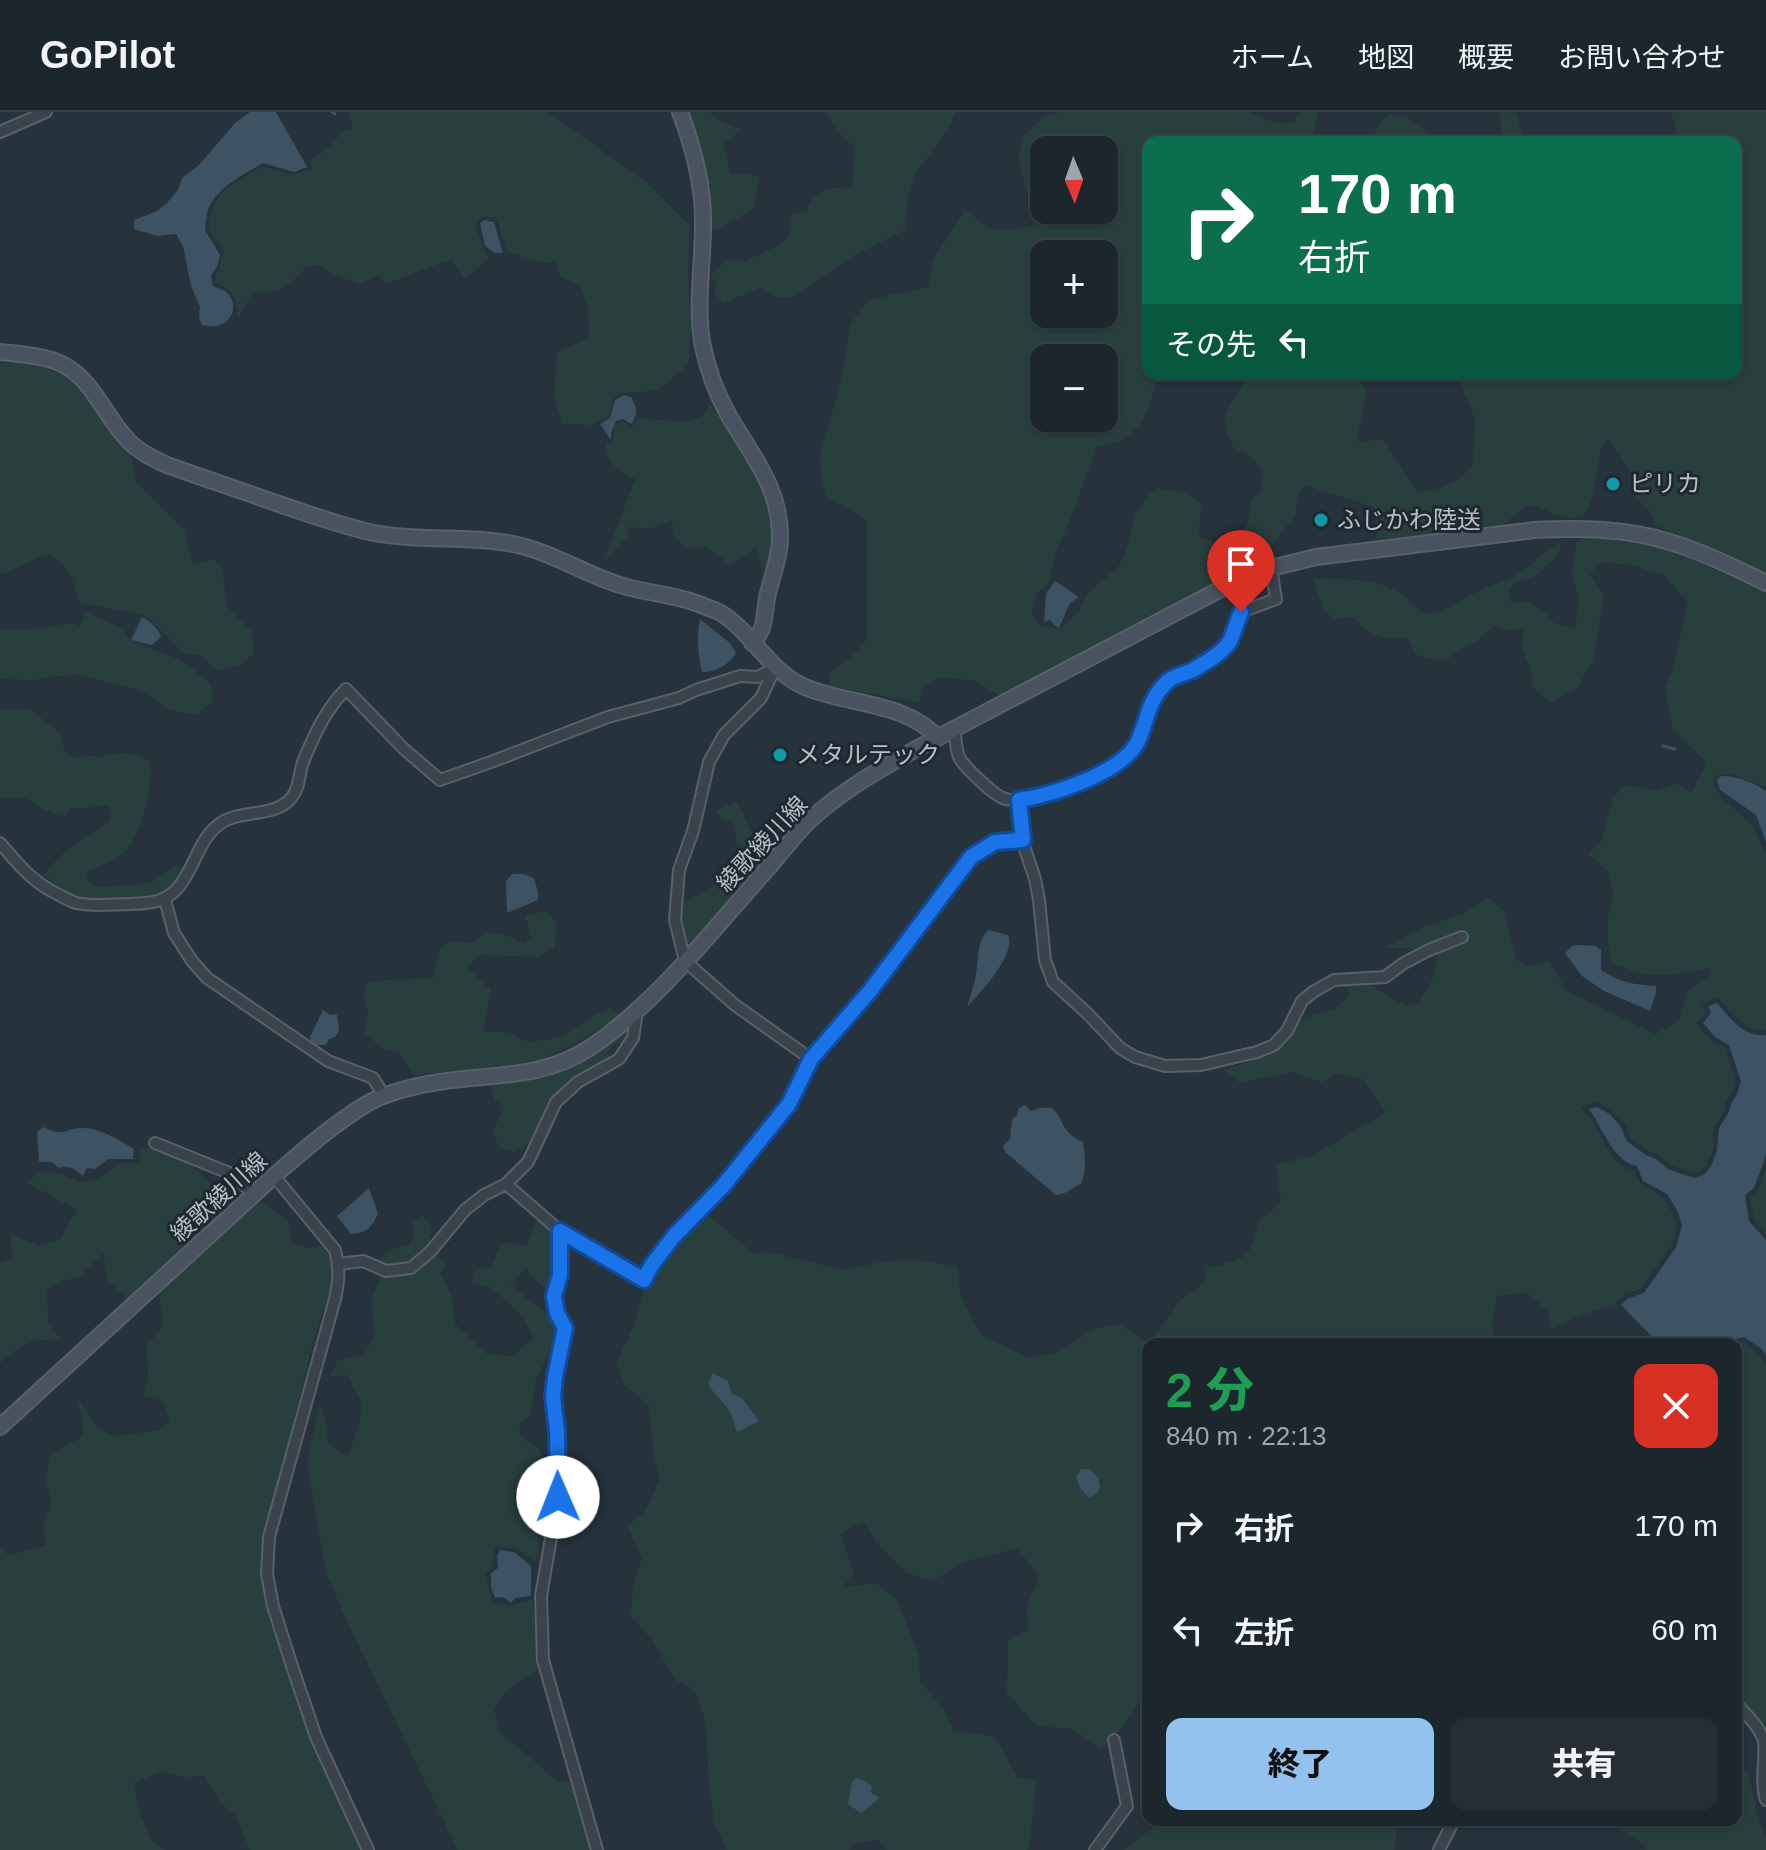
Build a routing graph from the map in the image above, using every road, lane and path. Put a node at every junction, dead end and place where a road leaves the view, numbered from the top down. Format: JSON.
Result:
{"nodes":[{"id":1,"x":46,"y":112,"type":"edge"},
{"id":2,"x":680,"y":112,"type":"edge"},
{"id":3,"x":0,"y":132,"type":"edge"},
{"id":4,"x":0,"y":352,"type":"edge"},
{"id":5,"x":1271,"y":568,"type":"junction"},
{"id":6,"x":1766,"y":583,"type":"edge"},
{"id":7,"x":752,"y":643,"type":"junction"},
{"id":8,"x":775,"y":668,"type":"junction"},
{"id":9,"x":954,"y":730,"type":"junction"},
{"id":10,"x":938,"y":738,"type":"junction"},
{"id":11,"x":1019,"y":800,"type":"junction"},
{"id":12,"x":1023,"y":840,"type":"junction"},
{"id":13,"x":0,"y":843,"type":"edge"},
{"id":14,"x":165,"y":900,"type":"junction"},
{"id":15,"x":1462,"y":937,"type":"dead end"},
{"id":16,"x":685,"y":961,"type":"junction"},
{"id":17,"x":637,"y":1011,"type":"junction"},
{"id":18,"x":811,"y":1059,"type":"junction"},
{"id":19,"x":384,"y":1096,"type":"junction"},
{"id":20,"x":155,"y":1143,"type":"dead end"},
{"id":21,"x":274,"y":1176,"type":"junction"},
{"id":22,"x":506,"y":1184,"type":"junction"},
{"id":23,"x":255,"y":1194,"type":"junction"},
{"id":24,"x":560,"y":1231,"type":"junction"},
{"id":25,"x":339,"y":1264,"type":"junction"},
{"id":26,"x":0,"y":1427,"type":"edge"},
{"id":27,"x":1742,"y":1710,"type":"edge"},
{"id":28,"x":1114,"y":1740,"type":"dead end"},
{"id":29,"x":1766,"y":1800,"type":"edge"},
{"id":30,"x":1451,"y":1826,"type":"edge"},
{"id":31,"x":368,"y":1850,"type":"edge"},
{"id":32,"x":597,"y":1850,"type":"edge"},
{"id":33,"x":1095,"y":1850,"type":"edge"},
{"id":34,"x":1439,"y":1850,"type":"edge"}],
"edges":[{"from":1,"to":3,"type":"street"},
{"from":2,"to":7,"type":"main road"},
{"from":4,"to":7,"type":"main road"},
{"from":5,"to":6,"type":"main road","name":"綾歌綾川線"},
{"from":5,"to":9,"type":"main road","name":"綾歌綾川線"},
{"from":5,"to":11,"type":"street"},
{"from":7,"to":8,"type":"main road"},
{"from":8,"to":10,"type":"main road"},
{"from":8,"to":14,"type":"street"},
{"from":8,"to":16,"type":"street"},
{"from":9,"to":10,"type":"main road","name":"綾歌綾川線"},
{"from":9,"to":11,"type":"street"},
{"from":10,"to":16,"type":"main road","name":"綾歌綾川線"},
{"from":11,"to":12,"type":"street"},
{"from":12,"to":15,"type":"street"},
{"from":12,"to":18,"type":"street"},
{"from":13,"to":14,"type":"street"},
{"from":14,"to":19,"type":"street"},
{"from":16,"to":17,"type":"main road","name":"綾歌綾川線"},
{"from":16,"to":18,"type":"street"},
{"from":17,"to":19,"type":"main road","name":"綾歌綾川線"},
{"from":17,"to":22,"type":"street"},
{"from":18,"to":24,"type":"street"},
{"from":19,"to":21,"type":"main road","name":"綾歌綾川線"},
{"from":20,"to":23,"type":"street"},
{"from":21,"to":23,"type":"main road","name":"綾歌綾川線"},
{"from":21,"to":25,"type":"street"},
{"from":22,"to":24,"type":"street"},
{"from":22,"to":25,"type":"street"},
{"from":23,"to":26,"type":"main road","name":"綾歌綾川線"},
{"from":24,"to":32,"type":"street"},
{"from":25,"to":31,"type":"street"},
{"from":27,"to":29,"type":"street"},
{"from":28,"to":33,"type":"street"},
{"from":30,"to":34,"type":"street"}]}
